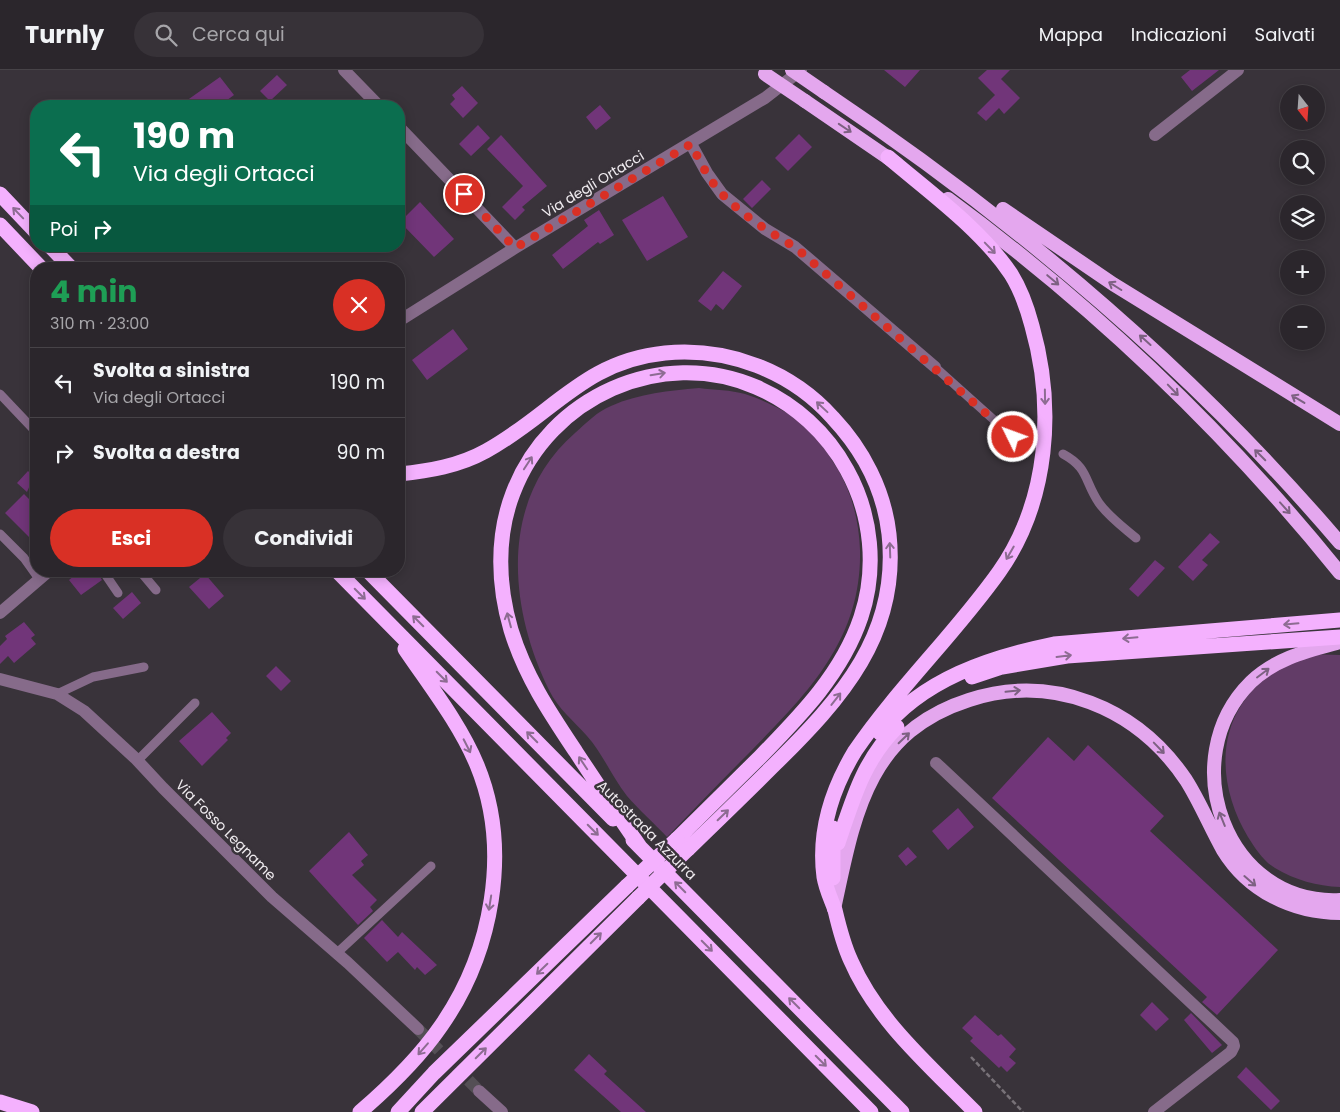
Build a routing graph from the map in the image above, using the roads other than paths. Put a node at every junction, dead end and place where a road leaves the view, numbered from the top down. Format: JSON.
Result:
{"nodes":[{"id":1,"x":344,"y":70,"type":"edge"},
{"id":2,"x":792,"y":70,"type":"edge"},
{"id":3,"x":801,"y":70,"type":"edge"},
{"id":4,"x":1238,"y":70,"type":"edge"},
{"id":5,"x":762,"y":72,"type":"edge"},
{"id":6,"x":373,"y":100,"type":"edge"},
{"id":7,"x":405,"y":133,"type":"edge"},
{"id":8,"x":1155,"y":135,"type":"dead end"},
{"id":9,"x":691,"y":144,"type":"junction"},
{"id":10,"x":904,"y":145,"type":"junction"},
{"id":11,"x":888,"y":158,"type":"junction"},
{"id":12,"x":0,"y":194,"type":"edge"},
{"id":13,"x":0,"y":226,"type":"edge"},
{"id":14,"x":30,"y":226,"type":"edge"},
{"id":15,"x":515,"y":248,"type":"junction"},
{"id":16,"x":56,"y":252,"type":"edge"},
{"id":17,"x":35,"y":262,"type":"edge"},
{"id":18,"x":65,"y":262,"type":"edge"},
{"id":19,"x":405,"y":317,"type":"edge"},
{"id":20,"x":935,"y":367,"type":"joint"},
{"id":21,"x":0,"y":394,"type":"edge"},
{"id":22,"x":1340,"y":424,"type":"edge"},
{"id":23,"x":30,"y":426,"type":"edge"},
{"id":24,"x":1013,"y":437,"type":"dead end"},
{"id":25,"x":1063,"y":454,"type":"dead end"},
{"id":26,"x":405,"y":473,"type":"edge"},
{"id":27,"x":0,"y":534,"type":"edge"},
{"id":28,"x":1136,"y":538,"type":"dead end"},
{"id":29,"x":1340,"y":543,"type":"edge"},
{"id":30,"x":30,"y":563,"type":"edge"},
{"id":31,"x":1340,"y":573,"type":"edge"},
{"id":32,"x":42,"y":577,"type":"edge"},
{"id":33,"x":107,"y":577,"type":"edge"},
{"id":34,"x":145,"y":577,"type":"edge"},
{"id":35,"x":343,"y":577,"type":"edge"},
{"id":36,"x":374,"y":577,"type":"edge"},
{"id":37,"x":156,"y":590,"type":"dead end"},
{"id":38,"x":118,"y":593,"type":"dead end"},
{"id":39,"x":0,"y":613,"type":"edge"},
{"id":40,"x":383,"y":617,"type":"junction"},
{"id":41,"x":1340,"y":620,"type":"edge"},
{"id":42,"x":1340,"y":637,"type":"edge"},
{"id":43,"x":1340,"y":642,"type":"edge"},
{"id":44,"x":144,"y":667,"type":"dead end"},
{"id":45,"x":0,"y":679,"type":"edge"},
{"id":46,"x":944,"y":687,"type":"junction"},
{"id":47,"x":57,"y":694,"type":"junction"},
{"id":48,"x":196,"y":703,"type":"dead end"},
{"id":49,"x":138,"y":760,"type":"junction"},
{"id":50,"x":936,"y":763,"type":"dead end"},
{"id":51,"x":640,"y":847,"type":"junction"},
{"id":52,"x":431,"y":866,"type":"dead end"},
{"id":53,"x":1340,"y":900,"type":"edge"},
{"id":54,"x":834,"y":909,"type":"junction"},
{"id":55,"x":1340,"y":913,"type":"edge"},
{"id":56,"x":336,"y":952,"type":"junction"},
{"id":57,"x":418,"y":1030,"type":"tunnel mouth"},
{"id":58,"x":434,"y":1074,"type":"junction"},
{"id":59,"x":479,"y":1091,"type":"tunnel mouth"},
{"id":60,"x":0,"y":1102,"type":"edge"},
{"id":61,"x":32,"y":1112,"type":"edge"},
{"id":62,"x":360,"y":1112,"type":"edge"},
{"id":63,"x":386,"y":1112,"type":"edge"},
{"id":64,"x":398,"y":1112,"type":"edge"},
{"id":65,"x":422,"y":1112,"type":"edge"},
{"id":66,"x":501,"y":1112,"type":"edge"},
{"id":67,"x":871,"y":1112,"type":"edge"},
{"id":68,"x":902,"y":1112,"type":"edge"},
{"id":69,"x":975,"y":1112,"type":"edge"},
{"id":70,"x":1154,"y":1112,"type":"edge"}],
"edges":[{"from":1,"to":6,"type":"street"},
{"from":2,"to":10,"type":"highway","bridge":true},
{"from":3,"to":9,"type":"street","name":"Via degli Ortacci"},
{"from":4,"to":8,"type":"street"},
{"from":5,"to":11,"type":"highway","one_way":true,"bridge":true},
{"from":7,"to":15,"type":"street"},
{"from":9,"to":15,"type":"street","name":"Via degli Ortacci"},
{"from":9,"to":20,"type":"street"},
{"from":22,"to":10,"type":"highway","one_way":true},
{"from":29,"to":10,"type":"highway","one_way":true},
{"from":11,"to":31,"type":"highway","one_way":true},
{"from":11,"to":54,"type":"highway","one_way":true},
{"from":14,"to":12,"type":"highway","one_way":true},
{"from":13,"to":17,"type":"highway"},
{"from":15,"to":19,"type":"street","name":"Via degli Ortacci"},
{"from":16,"to":18,"type":"highway"},
{"from":20,"to":24,"type":"lane"},
{"from":21,"to":23,"type":"lane"},
{"from":25,"to":28,"type":"lane"},
{"from":65,"to":26,"type":"highway","one_way":true,"bridge":true},
{"from":27,"to":30,"type":"lane"},
{"from":32,"to":39,"type":"street"},
{"from":33,"to":38,"type":"lane"},
{"from":34,"to":37,"type":"lane"},
{"from":35,"to":40,"type":"highway","one_way":true},
{"from":51,"to":36,"type":"highway","name":"Autostrada Azzurra","one_way":true},
{"from":40,"to":62,"type":"highway","one_way":true},
{"from":40,"to":67,"type":"highway","one_way":true},
{"from":41,"to":46,"type":"highway","one_way":true},
{"from":46,"to":42,"type":"highway","one_way":true},
{"from":53,"to":43,"type":"highway","one_way":true},
{"from":44,"to":47,"type":"lane"},
{"from":45,"to":47,"type":"street","name":"Via Fosso Legname"},
{"from":46,"to":54,"type":"highway"},
{"from":47,"to":49,"type":"street","name":"Via Fosso Legname"},
{"from":48,"to":49,"type":"lane"},
{"from":49,"to":56,"type":"street","name":"Via Fosso Legname"},
{"from":50,"to":70,"type":"street"},
{"from":51,"to":58,"type":"highway","one_way":true,"bridge":true},
{"from":68,"to":51,"type":"highway","name":"Autostrada Azzurra","one_way":true},
{"from":52,"to":56,"type":"lane"},
{"from":54,"to":55,"type":"highway","one_way":true},
{"from":54,"to":69,"type":"highway"},
{"from":56,"to":57,"type":"street","name":"Via Fosso Legname"},
{"from":58,"to":63,"type":"highway"},
{"from":58,"to":64,"type":"highway"},
{"from":59,"to":66,"type":"street"},
{"from":60,"to":61,"type":"highway"}]}
